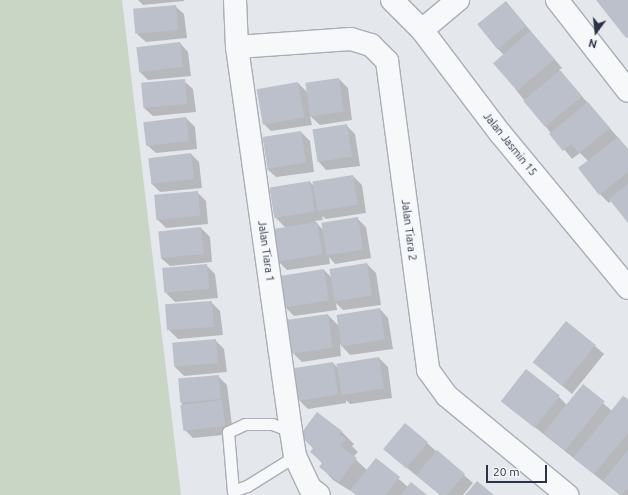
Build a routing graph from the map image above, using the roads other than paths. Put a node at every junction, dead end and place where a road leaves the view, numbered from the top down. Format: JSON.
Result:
{"nodes":[{"id":1,"x":235,"y":0,"type":"edge"},
{"id":2,"x":392,"y":0,"type":"edge"},
{"id":3,"x":458,"y":0,"type":"edge"},
{"id":4,"x":557,"y":0,"type":"edge"},
{"id":5,"x":422,"y":30,"type":"junction"},
{"id":6,"x":237,"y":47,"type":"junction"},
{"id":7,"x":628,"y":91,"type":"edge"},
{"id":8,"x":628,"y":288,"type":"edge"},
{"id":9,"x":291,"y":431,"type":"junction"},
{"id":10,"x":295,"y":456,"type":"junction"},
{"id":11,"x":319,"y":495,"type":"edge"},
{"id":12,"x":567,"y":495,"type":"edge"}],
"edges":[{"from":1,"to":6,"type":"street","name":"Jalan Tiara 1"},
{"from":2,"to":5,"type":"street","name":"Jalan Jasmin 15"},
{"from":3,"to":5,"type":"street"},
{"from":4,"to":7,"type":"street"},
{"from":5,"to":8,"type":"street","name":"Jalan Jasmin 15"},
{"from":6,"to":9,"type":"street","name":"Jalan Tiara 1"},
{"from":6,"to":12,"type":"street","name":"Jalan Tiara 2"},
{"from":9,"to":10,"type":"street","name":"Jalan Tiara 1"},
{"from":9,"to":10,"type":"lane"},
{"from":10,"to":11,"type":"street","name":"Jalan Tiara 1"}]}
